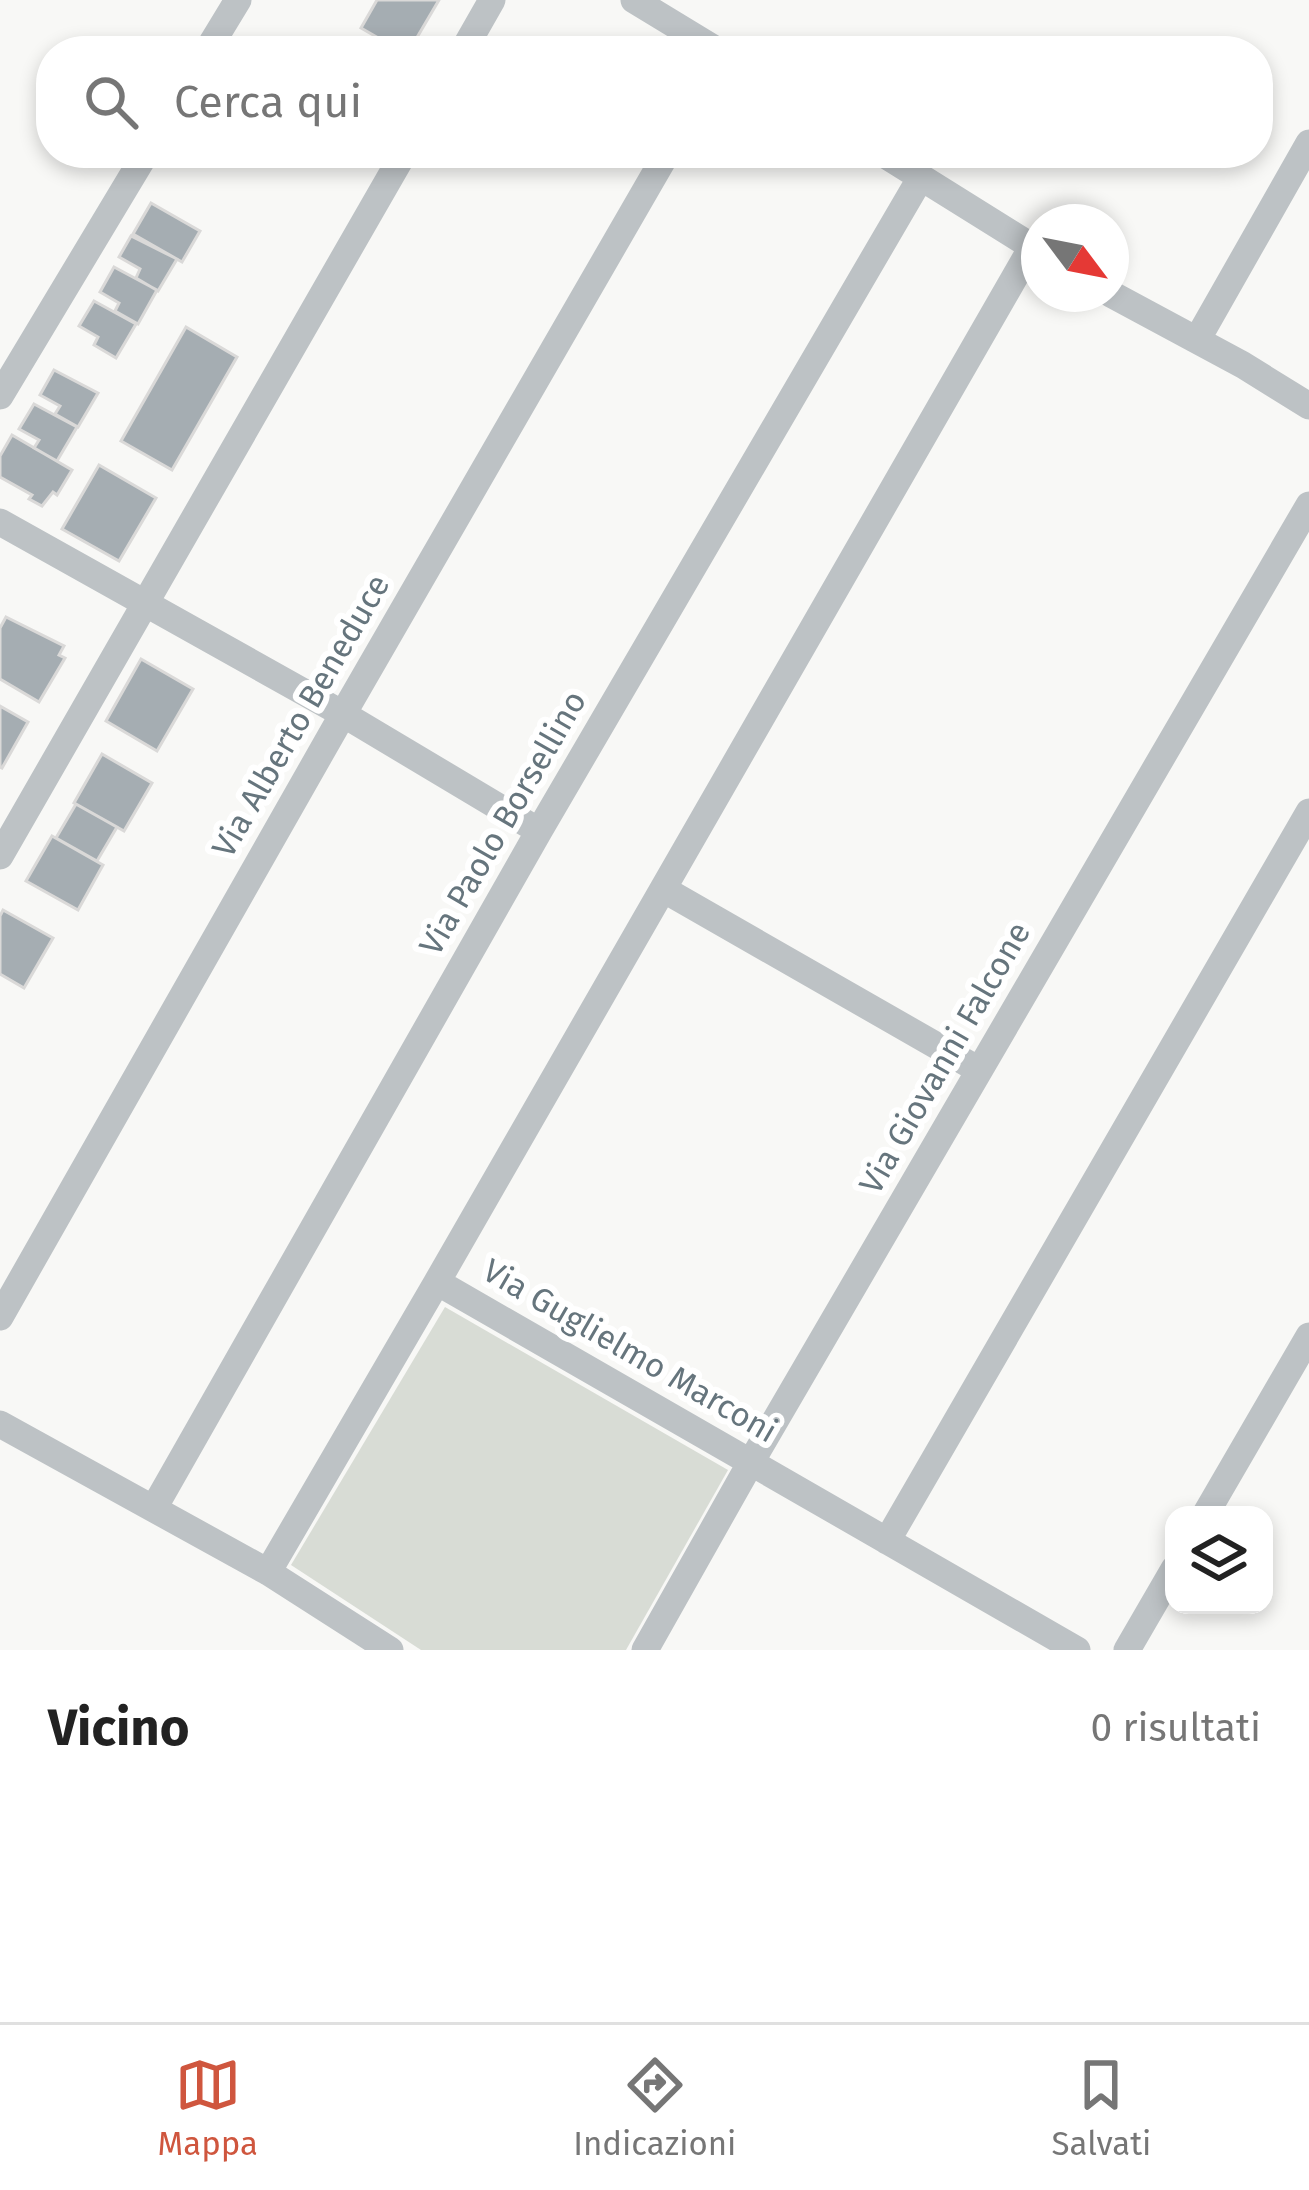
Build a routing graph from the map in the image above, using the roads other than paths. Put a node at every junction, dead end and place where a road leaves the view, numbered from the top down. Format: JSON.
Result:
{"nodes":[{"id":1,"x":238,"y":0,"type":"edge"},
{"id":2,"x":492,"y":0,"type":"edge"},
{"id":3,"x":634,"y":0,"type":"edge"},
{"id":4,"x":217,"y":36,"type":"edge"},
{"id":5,"x":472,"y":36,"type":"edge"},
{"id":6,"x":693,"y":36,"type":"edge"},
{"id":7,"x":1309,"y":142,"type":"edge"},
{"id":8,"x":137,"y":168,"type":"edge"},
{"id":9,"x":395,"y":168,"type":"edge"},
{"id":10,"x":658,"y":168,"type":"edge"},
{"id":11,"x":905,"y":168,"type":"edge"},
{"id":12,"x":921,"y":178,"type":"junction"},
{"id":13,"x":1021,"y":240,"type":"edge"},
{"id":14,"x":1021,"y":275,"type":"edge"},
{"id":15,"x":1129,"y":303,"type":"edge"},
{"id":16,"x":1197,"y":340,"type":"junction"},
{"id":17,"x":0,"y":397,"type":"edge"},
{"id":18,"x":1309,"y":406,"type":"edge"},
{"id":19,"x":1309,"y":505,"type":"edge"},
{"id":20,"x":0,"y":521,"type":"edge"},
{"id":21,"x":146,"y":603,"type":"junction"},
{"id":22,"x":343,"y":714,"type":"junction"},
{"id":23,"x":1309,"y":812,"type":"edge"},
{"id":24,"x":539,"y":831,"type":"junction"},
{"id":25,"x":0,"y":856,"type":"edge"},
{"id":26,"x":663,"y":889,"type":"junction"},
{"id":27,"x":980,"y":1070,"type":"junction"},
{"id":28,"x":436,"y":1282,"type":"junction"},
{"id":29,"x":0,"y":1317,"type":"edge"},
{"id":30,"x":1309,"y":1336,"type":"edge"},
{"id":31,"x":0,"y":1424,"type":"edge"},
{"id":32,"x":751,"y":1462,"type":"junction"},
{"id":33,"x":1210,"y":1506,"type":"edge"},
{"id":34,"x":154,"y":1508,"type":"junction"},
{"id":35,"x":887,"y":1541,"type":"junction"},
{"id":36,"x":268,"y":1572,"type":"junction"},
{"id":37,"x":1165,"y":1585,"type":"edge"},
{"id":38,"x":390,"y":1650,"type":"edge"},
{"id":39,"x":646,"y":1650,"type":"edge"},
{"id":40,"x":1077,"y":1650,"type":"edge"},
{"id":41,"x":1127,"y":1650,"type":"edge"}],
"edges":[{"from":1,"to":4,"type":"street"},
{"from":2,"to":5,"type":"street"},
{"from":3,"to":6,"type":"street"},
{"from":7,"to":16,"type":"street"},
{"from":8,"to":17,"type":"street"},
{"from":9,"to":21,"type":"street"},
{"from":10,"to":22,"type":"street","name":"Via Alberto Beneduce"},
{"from":11,"to":12,"type":"street"},
{"from":12,"to":13,"type":"street"},
{"from":12,"to":24,"type":"street","name":"Via Paolo Borsellino"},
{"from":14,"to":26,"type":"street"},
{"from":15,"to":16,"type":"street"},
{"from":16,"to":18,"type":"street"},
{"from":19,"to":27,"type":"street","name":"Via Giovanni Falcone"},
{"from":20,"to":21,"type":"street"},
{"from":21,"to":22,"type":"street"},
{"from":21,"to":25,"type":"street"},
{"from":22,"to":24,"type":"street"},
{"from":22,"to":29,"type":"street","name":"Via Alberto Beneduce"},
{"from":23,"to":35,"type":"street"},
{"from":24,"to":34,"type":"street","name":"Via Paolo Borsellino"},
{"from":26,"to":27,"type":"street"},
{"from":26,"to":28,"type":"street"},
{"from":27,"to":32,"type":"street","name":"Via Giovanni Falcone"},
{"from":28,"to":32,"type":"street","name":"Via Guglielmo Marconi"},
{"from":28,"to":36,"type":"street","name":"Via Guglielmo Marconi"},
{"from":30,"to":33,"type":"street"},
{"from":31,"to":34,"type":"street"},
{"from":32,"to":35,"type":"street","name":"Via Guglielmo Marconi"},
{"from":32,"to":39,"type":"street","name":"Via Giovanni Falcone"},
{"from":34,"to":36,"type":"street"},
{"from":35,"to":40,"type":"street","name":"Via Guglielmo Marconi"},
{"from":36,"to":38,"type":"street"},
{"from":37,"to":41,"type":"street"}]}
